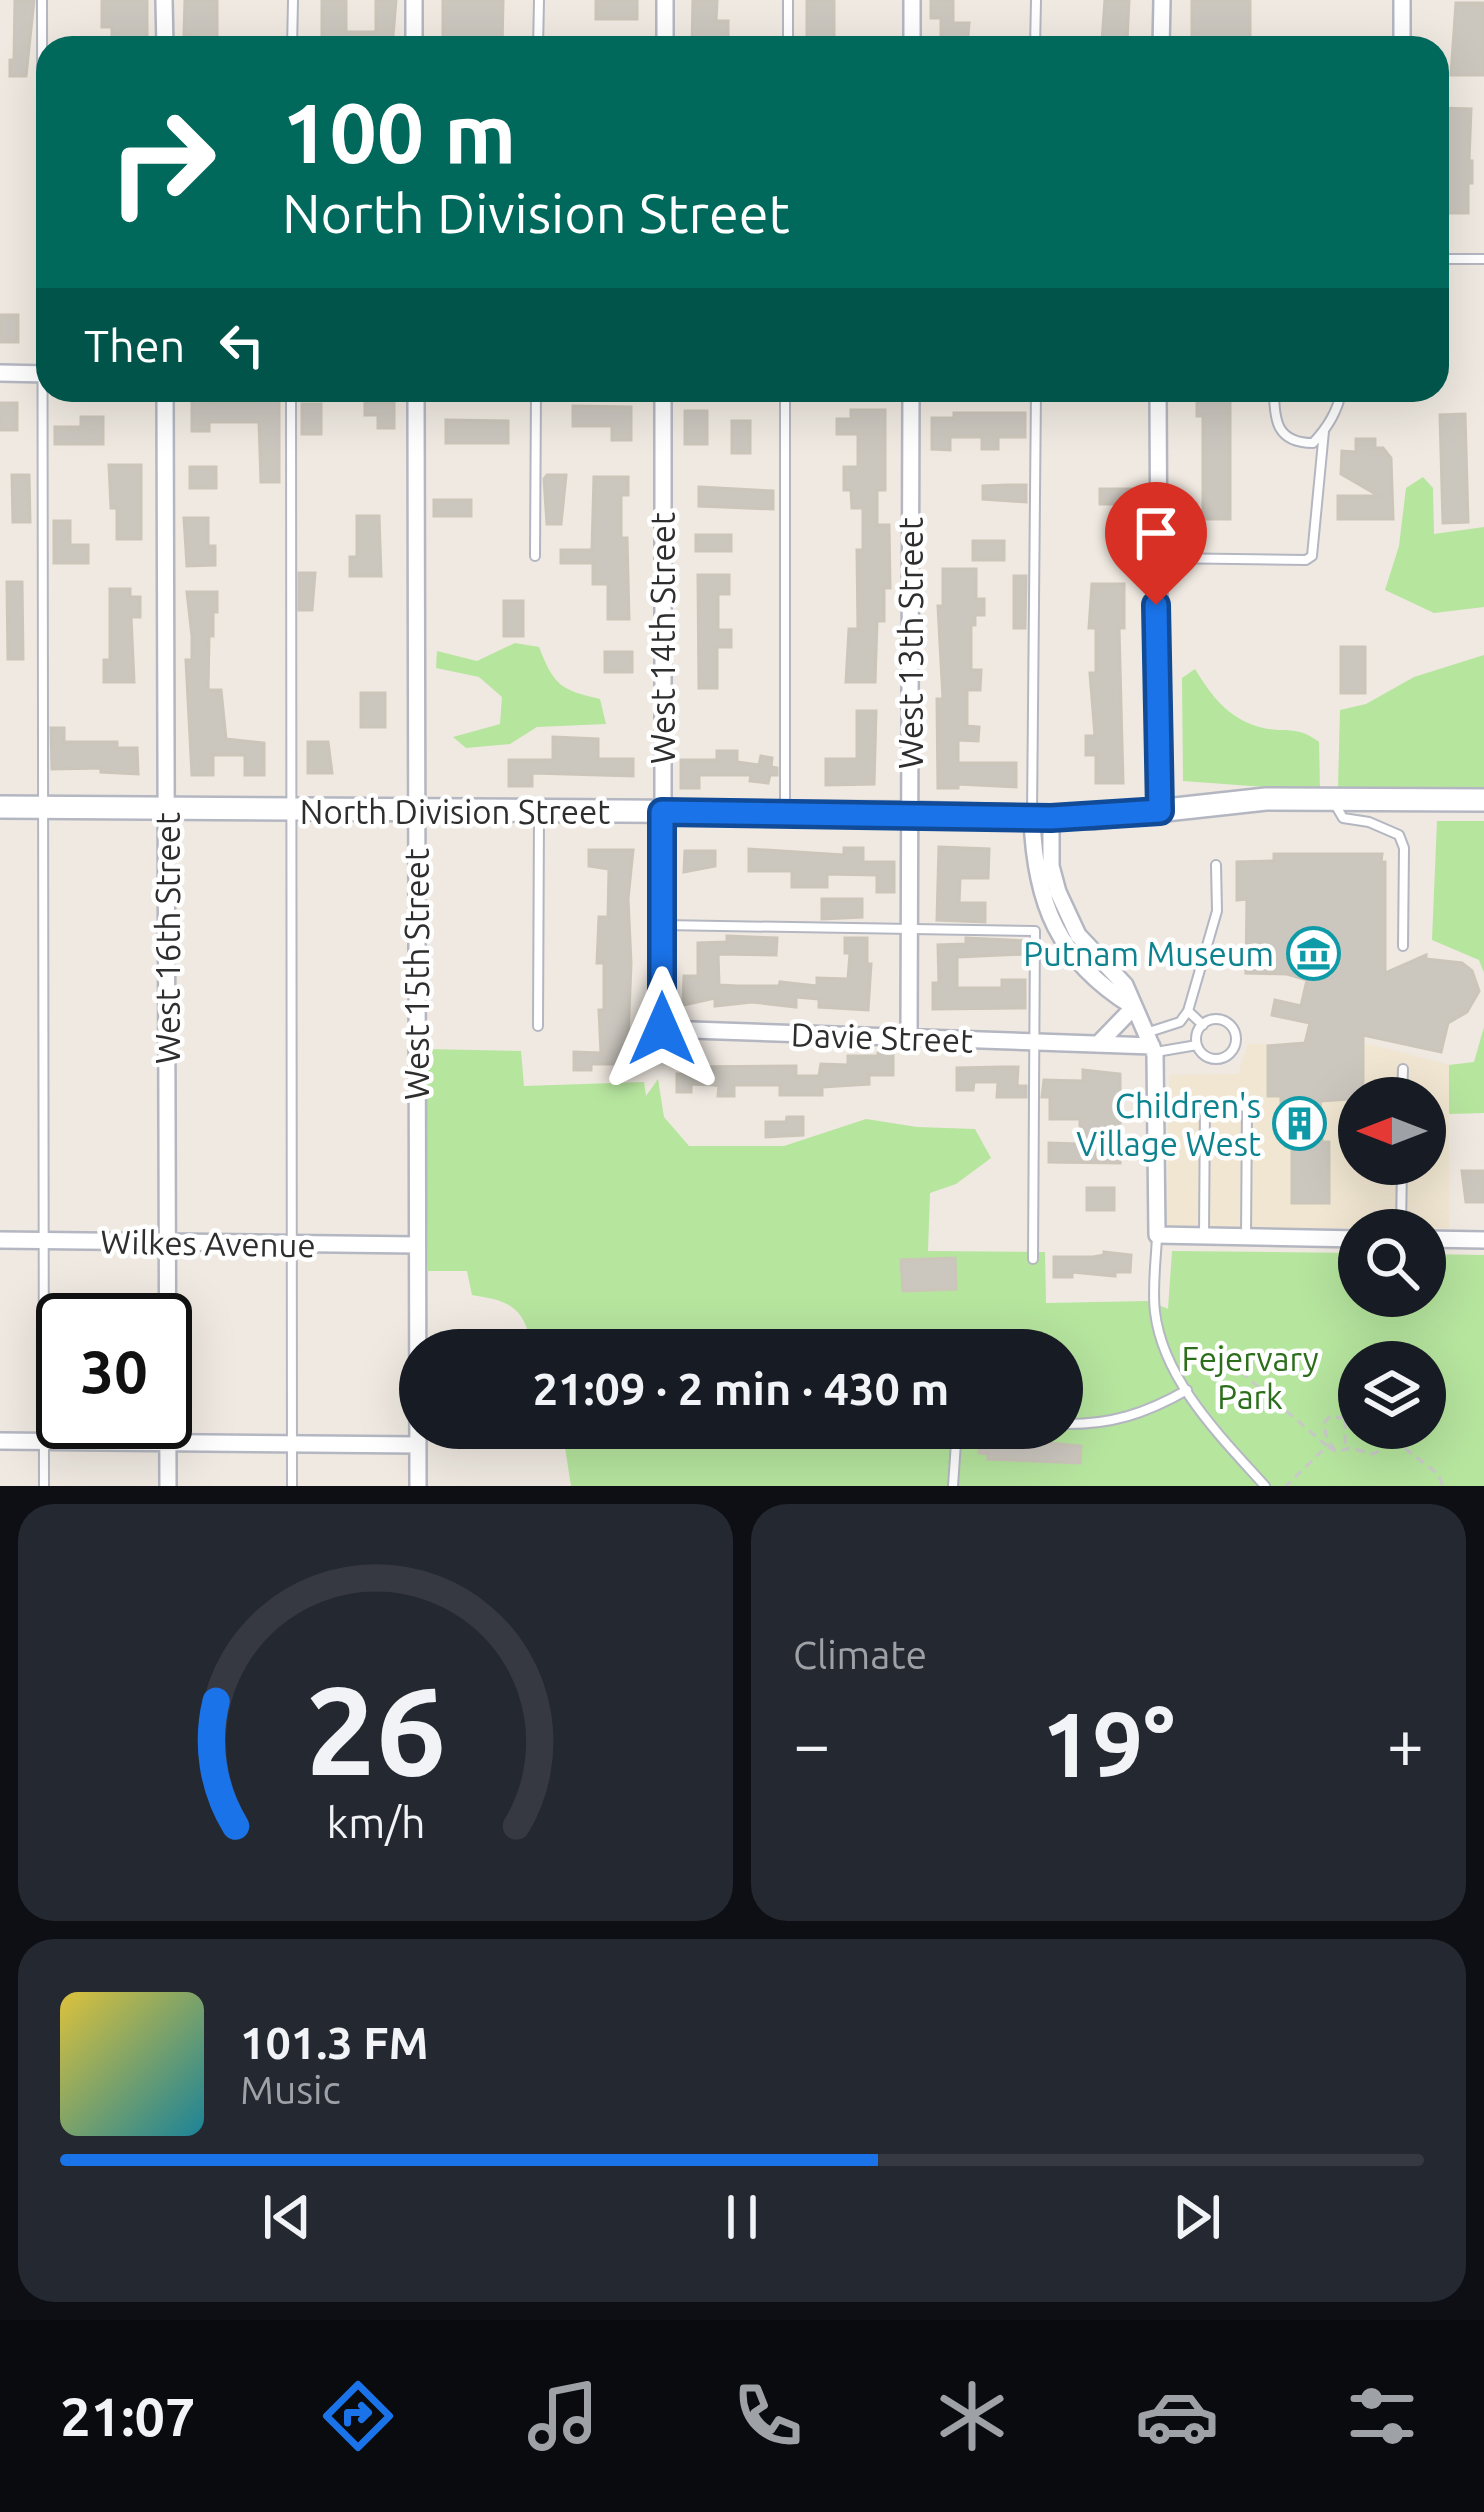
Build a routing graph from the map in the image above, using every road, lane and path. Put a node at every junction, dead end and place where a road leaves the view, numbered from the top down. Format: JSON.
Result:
{"nodes":[{"id":1,"x":42,"y":0,"type":"edge"},
{"id":2,"x":164,"y":0,"type":"edge"},
{"id":3,"x":292,"y":0,"type":"edge"},
{"id":4,"x":414,"y":0,"type":"edge"},
{"id":5,"x":538,"y":0,"type":"edge"},
{"id":6,"x":665,"y":0,"type":"edge"},
{"id":7,"x":788,"y":0,"type":"edge"},
{"id":8,"x":912,"y":0,"type":"edge"},
{"id":9,"x":1036,"y":0,"type":"edge"},
{"id":10,"x":1162,"y":0,"type":"edge"},
{"id":11,"x":1402,"y":0,"type":"edge"},
{"id":12,"x":42,"y":36,"type":"edge"},
{"id":13,"x":164,"y":36,"type":"edge"},
{"id":14,"x":292,"y":36,"type":"edge"},
{"id":15,"x":414,"y":36,"type":"edge"},
{"id":16,"x":538,"y":36,"type":"edge"},
{"id":17,"x":664,"y":36,"type":"edge"},
{"id":18,"x":788,"y":36,"type":"edge"},
{"id":19,"x":912,"y":36,"type":"edge"},
{"id":20,"x":1035,"y":36,"type":"edge"},
{"id":21,"x":1161,"y":36,"type":"edge"},
{"id":22,"x":1402,"y":36,"type":"edge"},
{"id":23,"x":1449,"y":259,"type":"edge"},
{"id":24,"x":1484,"y":259,"type":"edge"},
{"id":25,"x":0,"y":373,"type":"edge"},
{"id":26,"x":36,"y":374,"type":"edge"},
{"id":27,"x":45,"y":402,"type":"edge"},
{"id":28,"x":165,"y":402,"type":"edge"},
{"id":29,"x":290,"y":402,"type":"edge"},
{"id":30,"x":416,"y":402,"type":"edge"},
{"id":31,"x":536,"y":402,"type":"edge"},
{"id":32,"x":663,"y":402,"type":"edge"},
{"id":33,"x":785,"y":402,"type":"edge"},
{"id":34,"x":910,"y":402,"type":"edge"},
{"id":35,"x":1036,"y":402,"type":"edge"},
{"id":36,"x":1159,"y":402,"type":"edge"},
{"id":37,"x":1275,"y":402,"type":"edge"},
{"id":38,"x":1340,"y":402,"type":"edge"},
{"id":39,"x":1324,"y":431,"type":"junction"},
{"id":40,"x":535,"y":556,"type":"dead end"},
{"id":41,"x":1156,"y":558,"type":"junction"},
{"id":42,"x":1332,"y":799,"type":"junction"},
{"id":43,"x":1484,"y":800,"type":"edge"},
{"id":44,"x":0,"y":807,"type":"edge"},
{"id":45,"x":42,"y":808,"type":"junction"},
{"id":46,"x":166,"y":809,"type":"junction"},
{"id":47,"x":290,"y":810,"type":"junction"},
{"id":48,"x":416,"y":811,"type":"junction"},
{"id":49,"x":1160,"y":811,"type":"junction"},
{"id":50,"x":539,"y":812,"type":"junction"},
{"id":51,"x":662,"y":812,"type":"junction"},
{"id":52,"x":785,"y":813,"type":"junction"},
{"id":53,"x":910,"y":814,"type":"junction"},
{"id":54,"x":1042,"y":818,"type":"junction"},
{"id":55,"x":1216,"y":865,"type":"dead end"},
{"id":56,"x":663,"y":925,"type":"junction"},
{"id":57,"x":910,"y":929,"type":"junction"},
{"id":58,"x":1402,"y":946,"type":"dead end"},
{"id":59,"x":1133,"y":1007,"type":"junction"},
{"id":60,"x":1188,"y":1011,"type":"junction"},
{"id":61,"x":1203,"y":1025,"type":"junction"},
{"id":62,"x":538,"y":1027,"type":"dead end"},
{"id":63,"x":662,"y":1029,"type":"joint"},
{"id":64,"x":909,"y":1039,"type":"junction"},
{"id":65,"x":1035,"y":1040,"type":"junction"},
{"id":66,"x":1101,"y":1041,"type":"junction"},
{"id":67,"x":1151,"y":1044,"type":"junction"},
{"id":68,"x":1197,"y":1045,"type":"junction"},
{"id":69,"x":1402,"y":1069,"type":"dead end"},
{"id":70,"x":1402,"y":1077,"type":"edge"},
{"id":71,"x":1157,"y":1235,"type":"junction"},
{"id":72,"x":1204,"y":1236,"type":"junction"},
{"id":73,"x":1246,"y":1237,"type":"junction"},
{"id":74,"x":1338,"y":1239,"type":"edge"},
{"id":75,"x":0,"y":1240,"type":"edge"},
{"id":76,"x":1446,"y":1240,"type":"edge"},
{"id":77,"x":1484,"y":1240,"type":"edge"},
{"id":78,"x":44,"y":1241,"type":"junction"},
{"id":79,"x":168,"y":1242,"type":"junction"},
{"id":80,"x":291,"y":1244,"type":"junction"},
{"id":81,"x":417,"y":1245,"type":"junction"},
{"id":82,"x":1033,"y":1259,"type":"dead end"},
{"id":83,"x":44,"y":1293,"type":"edge"},
{"id":84,"x":168,"y":1293,"type":"edge"},
{"id":85,"x":417,"y":1329,"type":"edge"},
{"id":86,"x":1218,"y":1352,"type":"dead end"},
{"id":87,"x":1186,"y":1390,"type":"junction"},
{"id":88,"x":1338,"y":1418,"type":"edge"},
{"id":89,"x":1083,"y":1425,"type":"edge"},
{"id":90,"x":0,"y":1441,"type":"edge"},
{"id":91,"x":36,"y":1442,"type":"edge"},
{"id":92,"x":192,"y":1442,"type":"edge"},
{"id":93,"x":292,"y":1444,"type":"junction"},
{"id":94,"x":399,"y":1444,"type":"edge"},
{"id":95,"x":1327,"y":1446,"type":"junction"},
{"id":96,"x":44,"y":1449,"type":"edge"},
{"id":97,"x":168,"y":1449,"type":"edge"},
{"id":98,"x":418,"y":1449,"type":"edge"},
{"id":99,"x":956,"y":1449,"type":"edge"},
{"id":100,"x":1346,"y":1449,"type":"edge"},
{"id":101,"x":1406,"y":1449,"type":"edge"},
{"id":102,"x":1336,"y":1452,"type":"junction"},
{"id":103,"x":44,"y":1486,"type":"edge"},
{"id":104,"x":168,"y":1486,"type":"edge"},
{"id":105,"x":292,"y":1486,"type":"edge"},
{"id":106,"x":418,"y":1486,"type":"edge"},
{"id":107,"x":953,"y":1486,"type":"edge"},
{"id":108,"x":1265,"y":1486,"type":"edge"},
{"id":109,"x":1286,"y":1486,"type":"edge"},
{"id":110,"x":1443,"y":1486,"type":"edge"}],
"edges":[{"from":1,"to":12,"type":"lane"},
{"from":2,"to":13,"type":"street"},
{"from":3,"to":14,"type":"lane"},
{"from":4,"to":15,"type":"street"},
{"from":5,"to":16,"type":"lane"},
{"from":6,"to":17,"type":"street"},
{"from":7,"to":18,"type":"lane"},
{"from":8,"to":19,"type":"street"},
{"from":9,"to":20,"type":"lane"},
{"from":10,"to":21,"type":"street"},
{"from":11,"to":22,"type":"street"},
{"from":23,"to":24,"type":"lane"},
{"from":25,"to":26,"type":"street"},
{"from":27,"to":45,"type":"lane"},
{"from":28,"to":46,"type":"street","name":"West 16th Street"},
{"from":29,"to":47,"type":"lane"},
{"from":30,"to":48,"type":"street","name":"West 15th Street"},
{"from":31,"to":40,"type":"lane"},
{"from":32,"to":51,"type":"street","name":"West 14th Street"},
{"from":33,"to":52,"type":"lane"},
{"from":34,"to":53,"type":"street","name":"West 13th Street"},
{"from":35,"to":54,"type":"lane"},
{"from":36,"to":41,"type":"street"},
{"from":37,"to":39,"type":"lane"},
{"from":38,"to":39,"type":"lane"},
{"from":39,"to":41,"type":"lane"},
{"from":41,"to":49,"type":"street"},
{"from":42,"to":43,"type":"main road","name":"North Division Street"},
{"from":42,"to":49,"type":"main road","name":"North Division Street"},
{"from":42,"to":58,"type":"lane"},
{"from":44,"to":45,"type":"main road","name":"North Division Street"},
{"from":45,"to":46,"type":"main road","name":"North Division Street"},
{"from":45,"to":78,"type":"lane"},
{"from":46,"to":47,"type":"main road","name":"North Division Street"},
{"from":46,"to":79,"type":"street","name":"West 16th Street"},
{"from":47,"to":48,"type":"main road","name":"North Division Street"},
{"from":47,"to":80,"type":"lane"},
{"from":48,"to":50,"type":"main road","name":"North Division Street"},
{"from":48,"to":81,"type":"street","name":"West 15th Street"},
{"from":49,"to":54,"type":"main road","name":"North Division Street"},
{"from":50,"to":51,"type":"main road","name":"North Division Street"},
{"from":50,"to":62,"type":"lane"},
{"from":51,"to":52,"type":"main road","name":"North Division Street"},
{"from":51,"to":56,"type":"street","name":"West 14th Street"},
{"from":52,"to":53,"type":"main road","name":"North Division Street"},
{"from":53,"to":54,"type":"main road","name":"North Division Street"},
{"from":53,"to":57,"type":"street","name":"West 13th Street"},
{"from":54,"to":59,"type":"street"},
{"from":55,"to":60,"type":"lane"},
{"from":56,"to":57,"type":"lane"},
{"from":56,"to":63,"type":"street","name":"West 14th Street"},
{"from":57,"to":64,"type":"street","name":"West 13th Street"},
{"from":57,"to":65,"type":"lane"},
{"from":59,"to":66,"type":"street"},
{"from":59,"to":67,"type":"street"},
{"from":60,"to":61,"type":"lane"},
{"from":60,"to":67,"type":"lane"},
{"from":61,"to":68,"type":"lane"},
{"from":61,"to":68,"type":"lane"},
{"from":63,"to":64,"type":"street","name":"Davie Street"},
{"from":64,"to":65,"type":"street","name":"Davie Street"},
{"from":65,"to":66,"type":"street","name":"Davie Street"},
{"from":65,"to":82,"type":"lane"},
{"from":66,"to":67,"type":"street","name":"Davie Street"},
{"from":67,"to":68,"type":"lane"},
{"from":67,"to":71,"type":"street"},
{"from":69,"to":70,"type":"lane"},
{"from":71,"to":72,"type":"street"},
{"from":71,"to":87,"type":"lane"},
{"from":72,"to":73,"type":"street"},
{"from":72,"to":73,"type":"lane"},
{"from":73,"to":74,"type":"street"},
{"from":75,"to":78,"type":"street","name":"Wilkes Avenue"},
{"from":76,"to":77,"type":"street"},
{"from":78,"to":79,"type":"street","name":"Wilkes Avenue"},
{"from":78,"to":83,"type":"lane"},
{"from":79,"to":80,"type":"street","name":"Wilkes Avenue"},
{"from":79,"to":84,"type":"street","name":"West 16th Street"},
{"from":80,"to":81,"type":"street","name":"Wilkes Avenue"},
{"from":80,"to":93,"type":"lane"},
{"from":81,"to":85,"type":"street","name":"West 15th Street"},
{"from":86,"to":95,"type":"path"},
{"from":87,"to":89,"type":"lane"},
{"from":87,"to":108,"type":"lane"},
{"from":88,"to":102,"type":"path"},
{"from":90,"to":91,"type":"street"},
{"from":92,"to":93,"type":"street"},
{"from":93,"to":94,"type":"street"},
{"from":93,"to":105,"type":"lane"},
{"from":95,"to":102,"type":"path"},
{"from":95,"to":109,"type":"path"},
{"from":96,"to":103,"type":"lane"},
{"from":97,"to":104,"type":"street","name":"West 16th Street"},
{"from":98,"to":106,"type":"street","name":"West 15th Street"},
{"from":99,"to":107,"type":"lane"},
{"from":100,"to":102,"type":"path"},
{"from":101,"to":110,"type":"path"}]}
